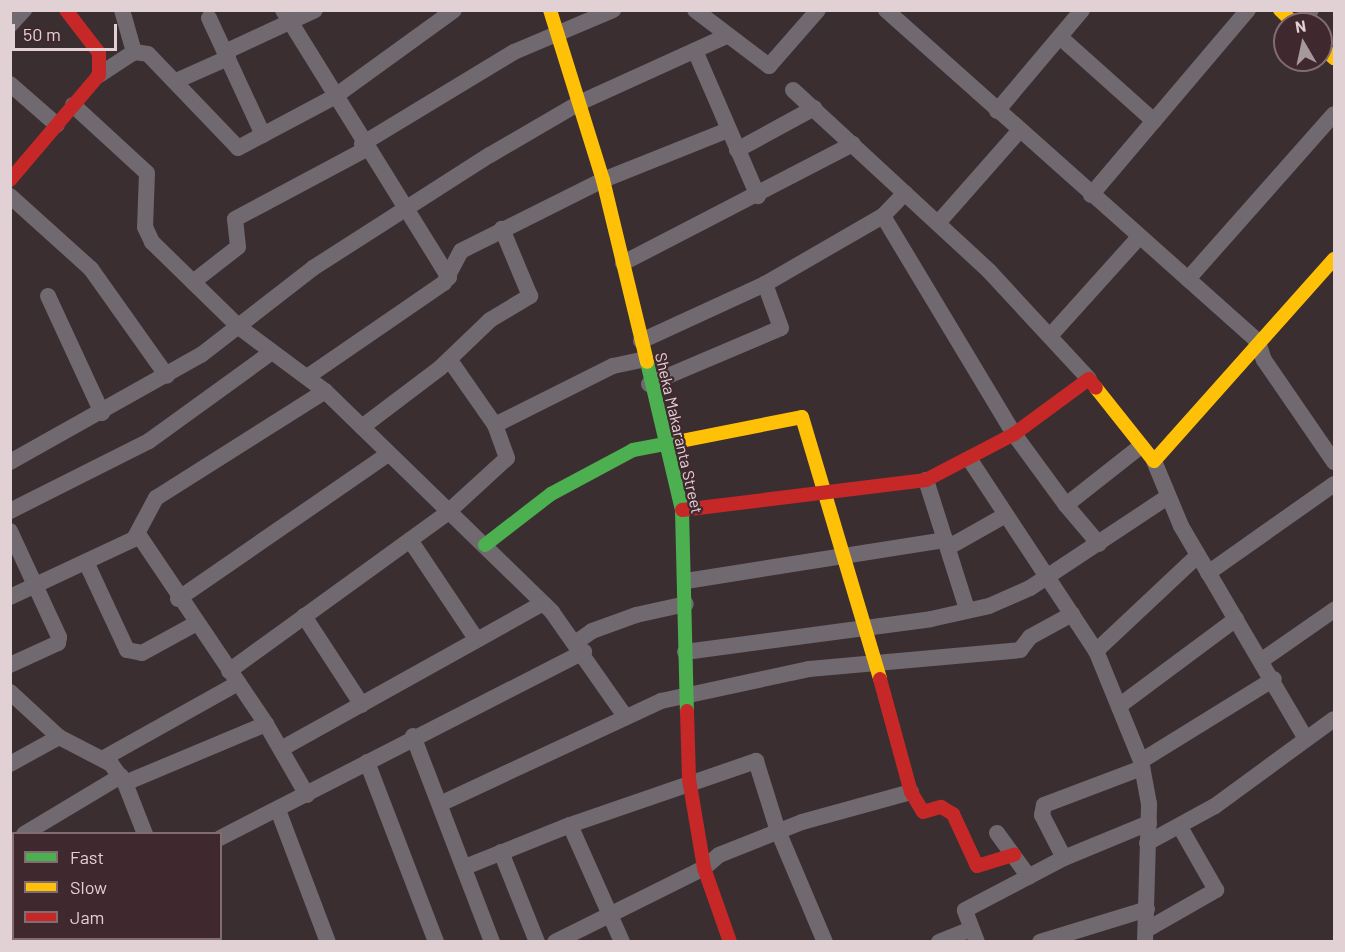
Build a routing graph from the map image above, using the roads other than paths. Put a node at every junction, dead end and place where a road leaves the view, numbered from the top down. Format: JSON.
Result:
{"nodes":[{"id":1,"x":24,"y":10,"type":"edge"},
{"id":2,"x":66,"y":10,"type":"edge"},
{"id":3,"x":122,"y":10,"type":"edge"},
{"id":4,"x":315,"y":10,"type":"edge"},
{"id":5,"x":454,"y":10,"type":"edge"},
{"id":6,"x":550,"y":10,"type":"edge"},
{"id":7,"x":613,"y":10,"type":"edge"},
{"id":8,"x":695,"y":10,"type":"edge"},
{"id":9,"x":818,"y":10,"type":"edge"},
{"id":10,"x":1082,"y":10,"type":"edge"},
{"id":11,"x":1248,"y":10,"type":"edge"},
{"id":12,"x":896,"y":13,"type":"edge"},
{"id":13,"x":286,"y":17,"type":"edge"},
{"id":14,"x":209,"y":18,"type":"dead end"},
{"id":15,"x":10,"y":25,"type":"edge"},
{"id":16,"x":556,"y":32,"type":"junction"},
{"id":17,"x":727,"y":36,"type":"junction"},
{"id":18,"x":1060,"y":37,"type":"junction"},
{"id":19,"x":134,"y":52,"type":"junction"},
{"id":20,"x":696,"y":53,"type":"junction"},
{"id":21,"x":226,"y":55,"type":"junction"},
{"id":22,"x":99,"y":75,"type":"junction"},
{"id":23,"x":176,"y":81,"type":"junction"},
{"id":24,"x":10,"y":84,"type":"edge"},
{"id":25,"x":793,"y":90,"type":"dead end"},
{"id":26,"x":334,"y":97,"type":"junction"},
{"id":27,"x":579,"y":103,"type":"junction"},
{"id":28,"x":73,"y":105,"type":"junction"},
{"id":29,"x":814,"y":108,"type":"junction"},
{"id":30,"x":997,"y":111,"type":"junction"},
{"id":31,"x":1335,"y":114,"type":"edge"},
{"id":32,"x":1154,"y":121,"type":"junction"},
{"id":33,"x":57,"y":125,"type":"junction"},
{"id":34,"x":728,"y":130,"type":"junction"},
{"id":35,"x":1019,"y":131,"type":"junction"},
{"id":36,"x":263,"y":135,"type":"junction"},
{"id":37,"x":853,"y":144,"type":"junction"},
{"id":38,"x":364,"y":147,"type":"junction"},
{"id":39,"x":737,"y":150,"type":"junction"},
{"id":40,"x":10,"y":180,"type":"edge"},
{"id":41,"x":603,"y":180,"type":"junction"},
{"id":42,"x":905,"y":193,"type":"junction"},
{"id":43,"x":1091,"y":195,"type":"junction"},
{"id":44,"x":10,"y":196,"type":"edge"},
{"id":45,"x":758,"y":196,"type":"junction"},
{"id":46,"x":404,"y":208,"type":"junction"},
{"id":47,"x":883,"y":216,"type":"junction"},
{"id":48,"x":938,"y":223,"type":"junction"},
{"id":49,"x":502,"y":229,"type":"junction"},
{"id":50,"x":1139,"y":237,"type":"junction"},
{"id":51,"x":1335,"y":259,"type":"edge"},
{"id":52,"x":623,"y":263,"type":"junction"},
{"id":53,"x":449,"y":278,"type":"junction"},
{"id":54,"x":1188,"y":279,"type":"junction"},
{"id":55,"x":193,"y":282,"type":"junction"},
{"id":56,"x":765,"y":284,"type":"junction"},
{"id":57,"x":48,"y":296,"type":"dead end"},
{"id":58,"x":239,"y":327,"type":"junction"},
{"id":59,"x":1050,"y":336,"type":"junction"},
{"id":60,"x":641,"y":341,"type":"junction"},
{"id":61,"x":1258,"y":342,"type":"junction"},
{"id":62,"x":272,"y":352,"type":"junction"},
{"id":63,"x":449,"y":359,"type":"junction"},
{"id":64,"x":645,"y":359,"type":"junction"},
{"id":65,"x":167,"y":376,"type":"junction"},
{"id":66,"x":307,"y":377,"type":"junction"},
{"id":67,"x":1089,"y":379,"type":"junction"},
{"id":68,"x":649,"y":384,"type":"junction"},
{"id":69,"x":325,"y":391,"type":"junction"},
{"id":70,"x":102,"y":413,"type":"junction"},
{"id":71,"x":495,"y":425,"type":"junction"},
{"id":72,"x":362,"y":427,"type":"junction"},
{"id":73,"x":1014,"y":434,"type":"junction"},
{"id":74,"x":663,"y":441,"type":"junction"},
{"id":75,"x":1141,"y":446,"type":"junction"},
{"id":76,"x":14,"y":454,"type":"edge"},
{"id":77,"x":387,"y":455,"type":"junction"},
{"id":78,"x":970,"y":460,"type":"junction"},
{"id":79,"x":1154,"y":462,"type":"junction"},
{"id":80,"x":1335,"y":462,"type":"edge"},
{"id":81,"x":926,"y":480,"type":"junction"},
{"id":82,"x":1335,"y":484,"type":"edge"},
{"id":83,"x":827,"y":491,"type":"junction"},
{"id":84,"x":1166,"y":498,"type":"junction"},
{"id":85,"x":1066,"y":505,"type":"junction"},
{"id":86,"x":681,"y":510,"type":"junction"},
{"id":87,"x":10,"y":511,"type":"edge"},
{"id":88,"x":447,"y":513,"type":"junction"},
{"id":89,"x":1004,"y":516,"type":"junction"},
{"id":90,"x":10,"y":531,"type":"edge"},
{"id":91,"x":138,"y":534,"type":"junction"},
{"id":92,"x":410,"y":540,"type":"junction"},
{"id":93,"x":947,"y":544,"type":"junction"},
{"id":94,"x":1099,"y":544,"type":"junction"},
{"id":95,"x":485,"y":545,"type":"junction"},
{"id":96,"x":1197,"y":555,"type":"junction"},
{"id":97,"x":845,"y":560,"type":"junction"},
{"id":98,"x":86,"y":562,"type":"junction"},
{"id":99,"x":1208,"y":573,"type":"junction"},
{"id":100,"x":1047,"y":575,"type":"junction"},
{"id":101,"x":686,"y":581,"type":"junction"},
{"id":102,"x":37,"y":585,"type":"junction"},
{"id":103,"x":10,"y":597,"type":"edge"},
{"id":104,"x":178,"y":599,"type":"junction"},
{"id":105,"x":543,"y":603,"type":"junction"},
{"id":106,"x":686,"y":604,"type":"junction"},
{"id":107,"x":967,"y":609,"type":"junction"},
{"id":108,"x":1335,"y":610,"type":"edge"},
{"id":109,"x":1072,"y":614,"type":"junction"},
{"id":110,"x":304,"y":616,"type":"junction"},
{"id":111,"x":1236,"y":619,"type":"junction"},
{"id":112,"x":195,"y":624,"type":"junction"},
{"id":113,"x":863,"y":628,"type":"junction"},
{"id":114,"x":477,"y":640,"type":"junction"},
{"id":115,"x":580,"y":648,"type":"junction"},
{"id":116,"x":1096,"y":651,"type":"junction"},
{"id":117,"x":685,"y":652,"type":"junction"},
{"id":118,"x":1262,"y":660,"type":"junction"},
{"id":119,"x":871,"y":663,"type":"junction"},
{"id":120,"x":10,"y":665,"type":"edge"},
{"id":121,"x":233,"y":677,"type":"junction"},
{"id":122,"x":1274,"y":679,"type":"junction"},
{"id":123,"x":10,"y":692,"type":"edge"},
{"id":124,"x":685,"y":696,"type":"junction"},
{"id":125,"x":362,"y":705,"type":"junction"},
{"id":126,"x":1119,"y":706,"type":"junction"},
{"id":127,"x":624,"y":716,"type":"junction"},
{"id":128,"x":1335,"y":719,"type":"edge"},
{"id":129,"x":266,"y":724,"type":"junction"},
{"id":130,"x":413,"y":736,"type":"junction"},
{"id":131,"x":59,"y":737,"type":"junction"},
{"id":132,"x":1306,"y":739,"type":"junction"},
{"id":133,"x":281,"y":749,"type":"junction"},
{"id":134,"x":104,"y":758,"type":"junction"},
{"id":135,"x":367,"y":762,"type":"junction"},
{"id":136,"x":10,"y":764,"type":"edge"},
{"id":137,"x":1142,"y":765,"type":"junction"},
{"id":138,"x":123,"y":779,"type":"junction"},
{"id":139,"x":689,"y":780,"type":"junction"},
{"id":140,"x":911,"y":792,"type":"junction"},
{"id":141,"x":308,"y":795,"type":"junction"},
{"id":142,"x":440,"y":804,"type":"junction"},
{"id":143,"x":278,"y":810,"type":"junction"},
{"id":144,"x":1149,"y":823,"type":"junction"},
{"id":145,"x":570,"y":825,"type":"junction"},
{"id":146,"x":49,"y":826,"type":"edge"},
{"id":147,"x":1180,"y":827,"type":"junction"},
{"id":148,"x":778,"y":831,"type":"junction"},
{"id":149,"x":30,"y":832,"type":"edge"},
{"id":150,"x":144,"y":832,"type":"edge"},
{"id":151,"x":997,"y":833,"type":"dead end"},
{"id":152,"x":222,"y":837,"type":"edge"},
{"id":153,"x":1148,"y":843,"type":"junction"},
{"id":154,"x":501,"y":852,"type":"junction"},
{"id":155,"x":1014,"y":855,"type":"junction"},
{"id":156,"x":1064,"y":858,"type":"junction"},
{"id":157,"x":465,"y":867,"type":"junction"},
{"id":158,"x":704,"y":868,"type":"junction"},
{"id":159,"x":1029,"y":877,"type":"junction"},
{"id":160,"x":1147,"y":909,"type":"junction"},
{"id":161,"x":610,"y":914,"type":"junction"},
{"id":162,"x":974,"y":935,"type":"edge"},
{"id":163,"x":1146,"y":936,"type":"edge"},
{"id":164,"x":328,"y":942,"type":"edge"},
{"id":165,"x":436,"y":942,"type":"edge"},
{"id":166,"x":492,"y":942,"type":"edge"},
{"id":167,"x":537,"y":942,"type":"edge"},
{"id":168,"x":555,"y":942,"type":"edge"},
{"id":169,"x":622,"y":942,"type":"edge"},
{"id":170,"x":730,"y":942,"type":"edge"},
{"id":171,"x":825,"y":942,"type":"edge"},
{"id":172,"x":939,"y":942,"type":"edge"},
{"id":173,"x":1040,"y":942,"type":"edge"}],
"edges":[{"from":1,"to":15,"type":"street"},
{"from":2,"to":22,"type":"street"},
{"from":3,"to":19,"type":"street"},
{"from":4,"to":13,"type":"street"},
{"from":5,"to":26,"type":"street"},
{"from":6,"to":16,"type":"street","name":"Sheka Makaranta Street"},
{"from":7,"to":16,"type":"street"},
{"from":8,"to":17,"type":"street"},
{"from":9,"to":17,"type":"street"},
{"from":10,"to":18,"type":"street"},
{"from":11,"to":32,"type":"street"},
{"from":12,"to":30,"type":"street"},
{"from":13,"to":21,"type":"street"},
{"from":13,"to":26,"type":"street"},
{"from":14,"to":21,"type":"street"},
{"from":16,"to":27,"type":"street","name":"Sheka Makaranta Street"},
{"from":16,"to":38,"type":"street"},
{"from":17,"to":20,"type":"street"},
{"from":18,"to":30,"type":"street"},
{"from":18,"to":32,"type":"street"},
{"from":19,"to":22,"type":"street"},
{"from":19,"to":23,"type":"street"},
{"from":20,"to":27,"type":"street"},
{"from":20,"to":34,"type":"street"},
{"from":21,"to":23,"type":"street"},
{"from":21,"to":36,"type":"street"},
{"from":22,"to":28,"type":"street"},
{"from":23,"to":36,"type":"street"},
{"from":24,"to":33,"type":"street"},
{"from":25,"to":29,"type":"street"},
{"from":26,"to":36,"type":"street"},
{"from":26,"to":38,"type":"street"},
{"from":27,"to":41,"type":"street","name":"Sheka Makaranta Street"},
{"from":27,"to":46,"type":"street"},
{"from":28,"to":33,"type":"street"},
{"from":28,"to":55,"type":"street"},
{"from":29,"to":37,"type":"street"},
{"from":29,"to":39,"type":"street"},
{"from":30,"to":35,"type":"street"},
{"from":31,"to":54,"type":"street"},
{"from":32,"to":43,"type":"street"},
{"from":33,"to":40,"type":"street"},
{"from":34,"to":39,"type":"street"},
{"from":34,"to":41,"type":"street"},
{"from":35,"to":43,"type":"street"},
{"from":35,"to":48,"type":"street"},
{"from":37,"to":42,"type":"street"},
{"from":37,"to":45,"type":"street"},
{"from":38,"to":46,"type":"street"},
{"from":38,"to":55,"type":"street"},
{"from":39,"to":45,"type":"street"},
{"from":41,"to":49,"type":"street"},
{"from":41,"to":52,"type":"street","name":"Sheka Makaranta Street"},
{"from":42,"to":47,"type":"street"},
{"from":42,"to":48,"type":"street"},
{"from":43,"to":50,"type":"street"},
{"from":44,"to":65,"type":"street"},
{"from":45,"to":52,"type":"street"},
{"from":46,"to":53,"type":"street"},
{"from":46,"to":58,"type":"street"},
{"from":47,"to":56,"type":"street"},
{"from":47,"to":73,"type":"street"},
{"from":48,"to":59,"type":"street"},
{"from":49,"to":53,"type":"street"},
{"from":49,"to":63,"type":"street"},
{"from":50,"to":54,"type":"street"},
{"from":50,"to":59,"type":"street"},
{"from":51,"to":61,"type":"street"},
{"from":52,"to":60,"type":"street","name":"Sheka Makaranta Street"},
{"from":53,"to":66,"type":"street"},
{"from":54,"to":61,"type":"street"},
{"from":55,"to":58,"type":"street"},
{"from":56,"to":60,"type":"street"},
{"from":56,"to":68,"type":"street"},
{"from":57,"to":70,"type":"street"},
{"from":58,"to":62,"type":"street"},
{"from":58,"to":65,"type":"street"},
{"from":59,"to":67,"type":"street"},
{"from":60,"to":64,"type":"street","name":"Sheka Makaranta Street"},
{"from":61,"to":79,"type":"street"},
{"from":61,"to":80,"type":"street"},
{"from":62,"to":66,"type":"street"},
{"from":62,"to":87,"type":"street"},
{"from":63,"to":71,"type":"street"},
{"from":63,"to":72,"type":"street"},
{"from":64,"to":68,"type":"street","name":"Sheka Makaranta Street"},
{"from":64,"to":71,"type":"street"},
{"from":65,"to":70,"type":"street"},
{"from":66,"to":69,"type":"street"},
{"from":67,"to":73,"type":"street"},
{"from":67,"to":75,"type":"street"},
{"from":68,"to":74,"type":"street","name":"Sheka Makaranta Street"},
{"from":69,"to":72,"type":"street"},
{"from":69,"to":91,"type":"street"},
{"from":70,"to":76,"type":"street"},
{"from":71,"to":88,"type":"street"},
{"from":72,"to":77,"type":"street"},
{"from":73,"to":78,"type":"street"},
{"from":73,"to":85,"type":"street"},
{"from":74,"to":83,"type":"street"},
{"from":74,"to":86,"type":"street","name":"Sheka Makaranta Street"},
{"from":74,"to":95,"type":"street"},
{"from":75,"to":79,"type":"street"},
{"from":75,"to":85,"type":"street"},
{"from":77,"to":88,"type":"street"},
{"from":77,"to":104,"type":"street"},
{"from":78,"to":81,"type":"street"},
{"from":78,"to":89,"type":"street"},
{"from":79,"to":84,"type":"street"},
{"from":81,"to":83,"type":"street"},
{"from":81,"to":93,"type":"street"},
{"from":82,"to":99,"type":"street"},
{"from":83,"to":86,"type":"street"},
{"from":83,"to":97,"type":"street"},
{"from":84,"to":94,"type":"street"},
{"from":84,"to":96,"type":"street"},
{"from":85,"to":94,"type":"street"},
{"from":86,"to":101,"type":"street","name":"Sheka Makaranta Street"},
{"from":88,"to":92,"type":"street"},
{"from":88,"to":95,"type":"street"},
{"from":89,"to":93,"type":"street"},
{"from":89,"to":100,"type":"street"},
{"from":90,"to":102,"type":"street"},
{"from":91,"to":98,"type":"street"},
{"from":91,"to":104,"type":"street"},
{"from":92,"to":110,"type":"street"},
{"from":92,"to":114,"type":"street"},
{"from":93,"to":97,"type":"street"},
{"from":93,"to":107,"type":"street"},
{"from":94,"to":100,"type":"street"},
{"from":95,"to":105,"type":"street"},
{"from":96,"to":99,"type":"street"},
{"from":96,"to":116,"type":"street"},
{"from":97,"to":101,"type":"street"},
{"from":97,"to":113,"type":"street"},
{"from":98,"to":102,"type":"street"},
{"from":98,"to":112,"type":"street"},
{"from":99,"to":111,"type":"street"},
{"from":100,"to":107,"type":"street"},
{"from":100,"to":109,"type":"street"},
{"from":101,"to":106,"type":"street","name":"Sheka Makaranta Street"},
{"from":102,"to":103,"type":"street"},
{"from":102,"to":120,"type":"street"},
{"from":104,"to":112,"type":"street"},
{"from":105,"to":114,"type":"street"},
{"from":105,"to":115,"type":"street"},
{"from":106,"to":115,"type":"street"},
{"from":106,"to":117,"type":"street","name":"Sheka Makaranta Street"},
{"from":107,"to":113,"type":"street"},
{"from":108,"to":118,"type":"street"},
{"from":109,"to":116,"type":"street"},
{"from":109,"to":119,"type":"street"},
{"from":110,"to":121,"type":"street"},
{"from":110,"to":125,"type":"street"},
{"from":111,"to":118,"type":"street"},
{"from":111,"to":126,"type":"street"},
{"from":112,"to":121,"type":"street"},
{"from":113,"to":117,"type":"street"},
{"from":113,"to":119,"type":"street"},
{"from":114,"to":125,"type":"street"},
{"from":115,"to":127,"type":"street"},
{"from":115,"to":130,"type":"street"},
{"from":116,"to":126,"type":"street"},
{"from":117,"to":124,"type":"street","name":"Sheka Makaranta Street"},
{"from":118,"to":122,"type":"street"},
{"from":119,"to":124,"type":"street"},
{"from":119,"to":140,"type":"street"},
{"from":121,"to":129,"type":"street"},
{"from":121,"to":134,"type":"street"},
{"from":122,"to":132,"type":"street"},
{"from":122,"to":137,"type":"street"},
{"from":123,"to":131,"type":"street"},
{"from":124,"to":127,"type":"street"},
{"from":124,"to":139,"type":"street","name":"Sheka Makaranta Street"},
{"from":125,"to":133,"type":"street"},
{"from":126,"to":137,"type":"street"},
{"from":127,"to":142,"type":"street"},
{"from":128,"to":132,"type":"street"},
{"from":129,"to":133,"type":"street"},
{"from":129,"to":138,"type":"street"},
{"from":130,"to":135,"type":"street"},
{"from":130,"to":142,"type":"street"},
{"from":131,"to":134,"type":"street"},
{"from":131,"to":136,"type":"street"},
{"from":132,"to":147,"type":"street"},
{"from":133,"to":141,"type":"street"},
{"from":134,"to":138,"type":"street"},
{"from":135,"to":141,"type":"street"},
{"from":135,"to":165,"type":"street"},
{"from":137,"to":144,"type":"street"},
{"from":137,"to":156,"type":"street"},
{"from":138,"to":146,"type":"street"},
{"from":138,"to":150,"type":"street"},
{"from":139,"to":145,"type":"street"},
{"from":139,"to":148,"type":"street"},
{"from":139,"to":158,"type":"street","name":"Sheka Makaranta Street"},
{"from":140,"to":148,"type":"street"},
{"from":140,"to":155,"type":"street"},
{"from":141,"to":143,"type":"street"},
{"from":142,"to":157,"type":"street"},
{"from":143,"to":152,"type":"street"},
{"from":143,"to":164,"type":"street"},
{"from":144,"to":153,"type":"street"},
{"from":144,"to":156,"type":"street"},
{"from":145,"to":154,"type":"street"},
{"from":145,"to":161,"type":"street"},
{"from":146,"to":149,"type":"street"},
{"from":147,"to":153,"type":"street"},
{"from":147,"to":163,"type":"street"},
{"from":148,"to":158,"type":"street"},
{"from":148,"to":171,"type":"street"},
{"from":151,"to":155,"type":"street"},
{"from":153,"to":160,"type":"street"},
{"from":154,"to":157,"type":"street"},
{"from":154,"to":167,"type":"street"},
{"from":155,"to":159,"type":"street"},
{"from":156,"to":159,"type":"street"},
{"from":157,"to":166,"type":"street"},
{"from":158,"to":161,"type":"street"},
{"from":158,"to":170,"type":"street","name":"Sheka Makaranta Street"},
{"from":159,"to":162,"type":"street"},
{"from":160,"to":163,"type":"street"},
{"from":160,"to":173,"type":"street"},
{"from":161,"to":168,"type":"street"},
{"from":161,"to":169,"type":"street"},
{"from":162,"to":172,"type":"street"}]}
